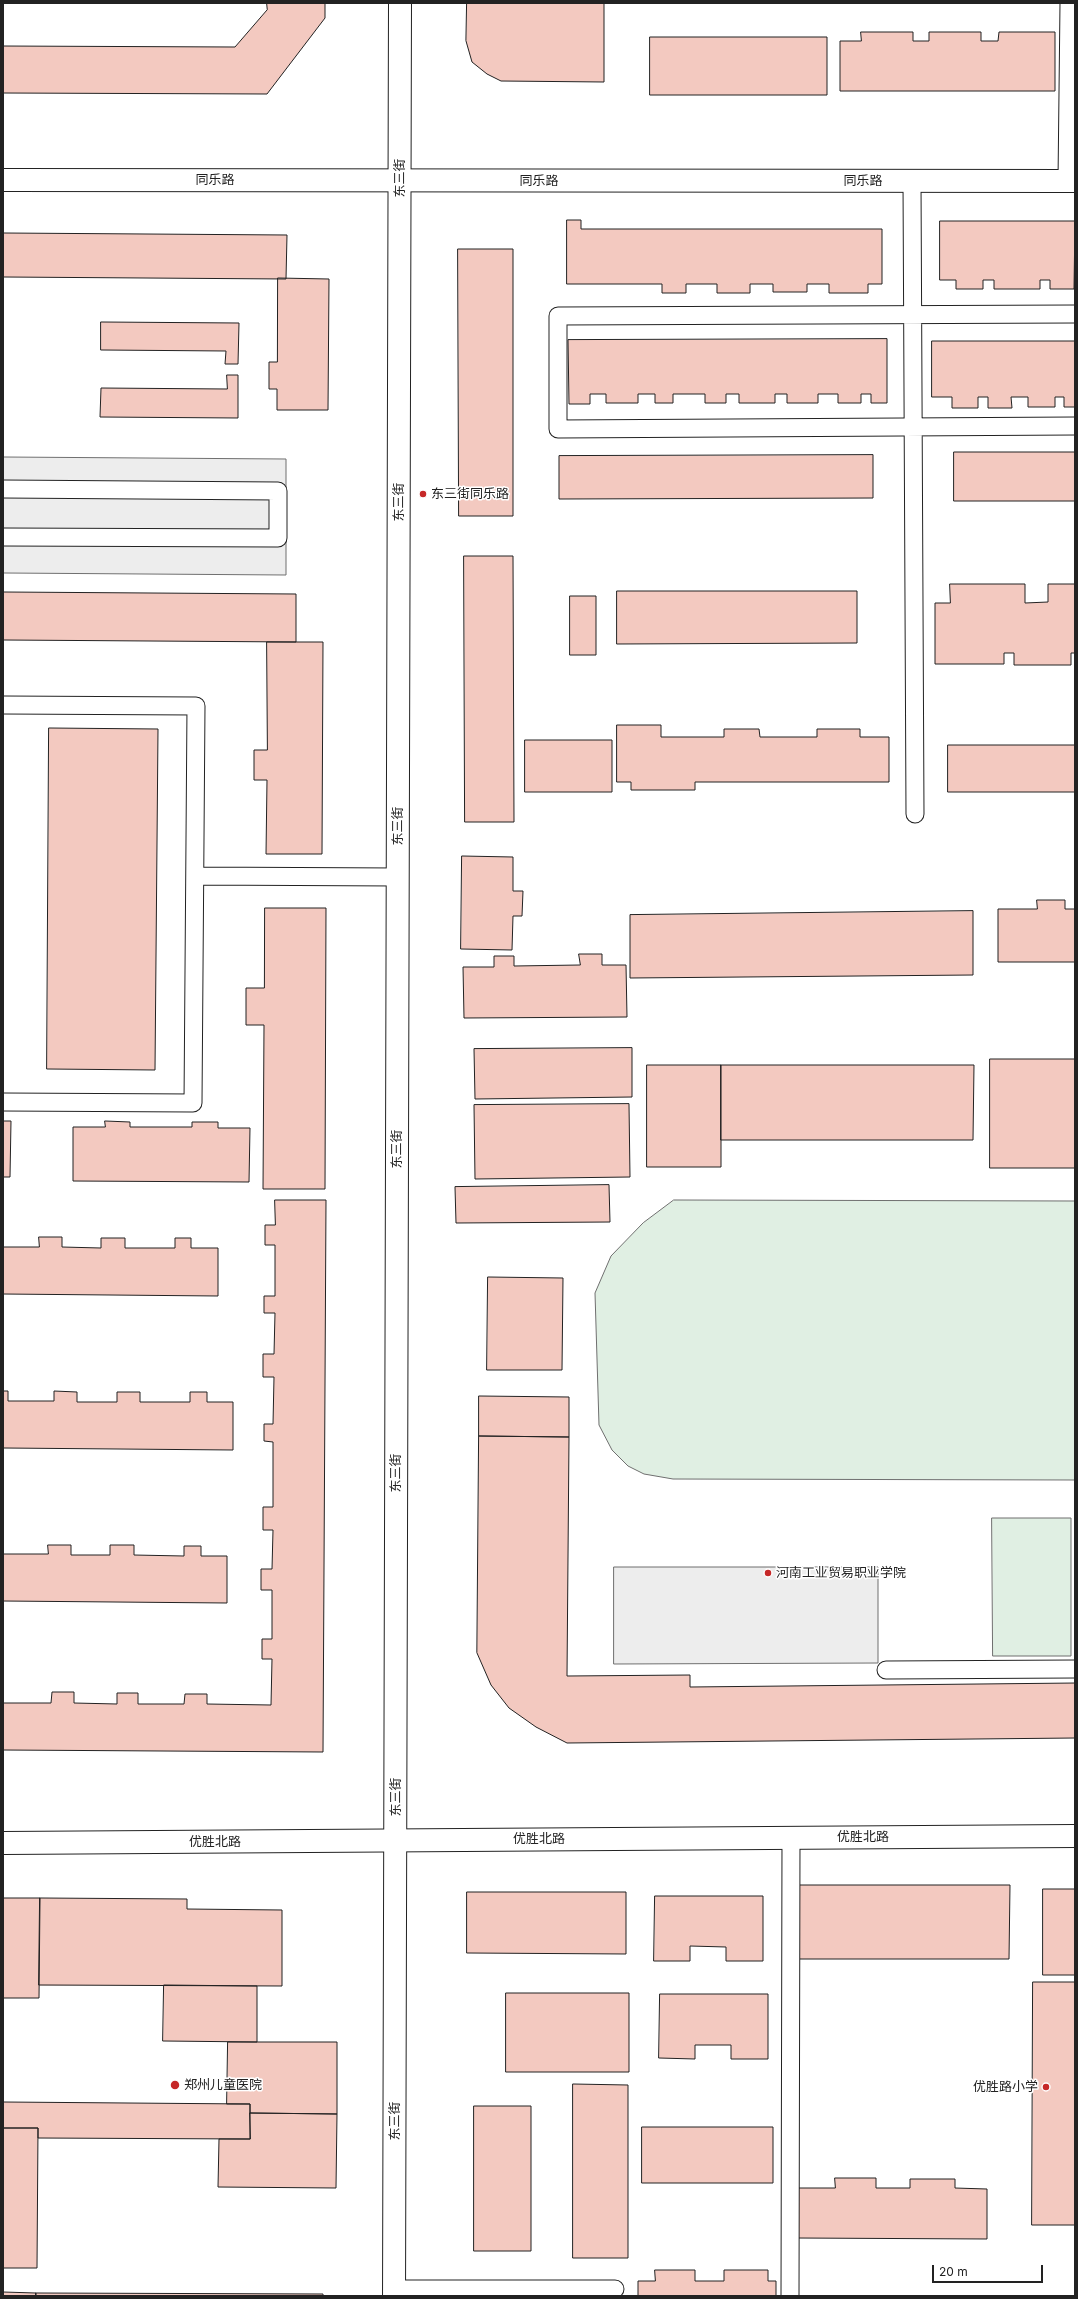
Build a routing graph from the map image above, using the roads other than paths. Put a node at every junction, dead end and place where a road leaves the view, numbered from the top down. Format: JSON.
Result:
{"nodes":[{"id":1,"x":400,"y":3,"type":"edge"},
{"id":2,"x":1069,"y":3,"type":"edge"},
{"id":3,"x":3,"y":180,"type":"edge"},
{"id":4,"x":400,"y":181,"type":"junction"},
{"id":5,"x":912,"y":181,"type":"junction"},
{"id":6,"x":1071,"y":181,"type":"edge"},
{"id":7,"x":913,"y":314,"type":"junction"},
{"id":8,"x":1075,"y":314,"type":"edge"},
{"id":9,"x":1075,"y":426,"type":"edge"},
{"id":10,"x":913,"y":427,"type":"junction"},
{"id":11,"x":3,"y":489,"type":"edge"},
{"id":12,"x":3,"y":537,"type":"edge"},
{"id":13,"x":3,"y":705,"type":"edge"},
{"id":14,"x":915,"y":814,"type":"dead end"},
{"id":15,"x":194,"y":876,"type":"junction"},
{"id":16,"x":398,"y":877,"type":"junction"},
{"id":17,"x":3,"y":1102,"type":"edge"},
{"id":18,"x":1075,"y":1669,"type":"edge"},
{"id":19,"x":886,"y":1670,"type":"dead end"},
{"id":20,"x":1075,"y":1836,"type":"edge"},
{"id":21,"x":791,"y":1838,"type":"junction"},
{"id":22,"x":396,"y":1840,"type":"junction"},
{"id":23,"x":3,"y":1844,"type":"edge"},
{"id":24,"x":615,"y":2289,"type":"dead end"},
{"id":25,"x":394,"y":2292,"type":"edge"},
{"id":26,"x":790,"y":2296,"type":"edge"}],
"edges":[{"from":1,"to":4,"type":"street","name":"东三街"},
{"from":2,"to":6,"type":"lane"},
{"from":3,"to":4,"type":"street","name":"同乐路"},
{"from":4,"to":5,"type":"street","name":"同乐路"},
{"from":4,"to":16,"type":"street","name":"东三街"},
{"from":5,"to":6,"type":"street","name":"同乐路"},
{"from":5,"to":7,"type":"lane"},
{"from":7,"to":8,"type":"lane"},
{"from":7,"to":10,"type":"lane"},
{"from":7,"to":10,"type":"lane"},
{"from":9,"to":10,"type":"lane"},
{"from":10,"to":14,"type":"lane"},
{"from":11,"to":12,"type":"lane"},
{"from":13,"to":15,"type":"lane"},
{"from":15,"to":16,"type":"lane"},
{"from":15,"to":17,"type":"lane"},
{"from":16,"to":22,"type":"street","name":"东三街"},
{"from":18,"to":19,"type":"lane"},
{"from":20,"to":21,"type":"street","name":"优胜北路"},
{"from":21,"to":22,"type":"street","name":"优胜北路"},
{"from":21,"to":26,"type":"lane"},
{"from":22,"to":23,"type":"street","name":"优胜北路"},
{"from":22,"to":25,"type":"street","name":"东三街"},
{"from":24,"to":25,"type":"lane"}]}
